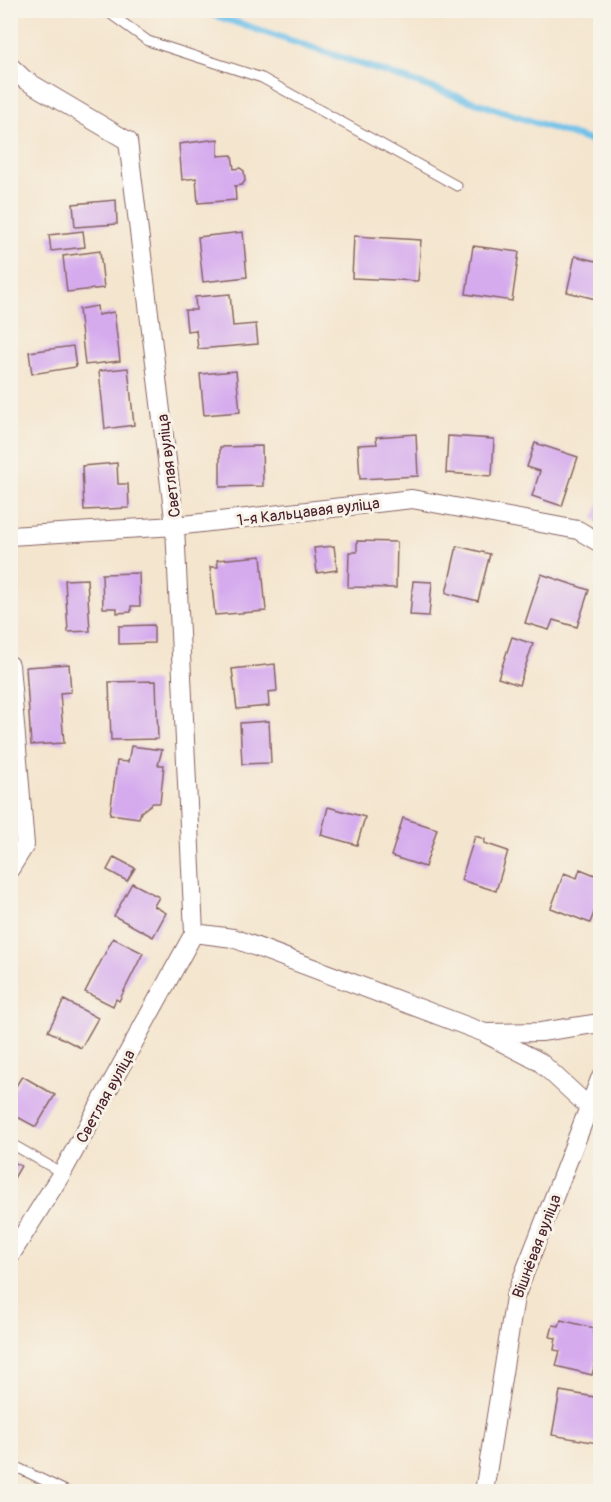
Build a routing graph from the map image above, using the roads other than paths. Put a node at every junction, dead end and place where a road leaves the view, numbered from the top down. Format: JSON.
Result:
{"nodes":[{"id":1,"x":105,"y":10,"type":"edge"},
{"id":2,"x":10,"y":66,"type":"edge"},
{"id":3,"x":457,"y":186,"type":"dead end"},
{"id":4,"x":175,"y":526,"type":"junction"},
{"id":5,"x":10,"y":536,"type":"edge"},
{"id":6,"x":600,"y":543,"type":"edge"},
{"id":7,"x":10,"y":665,"type":"edge"},
{"id":8,"x":10,"y":869,"type":"edge"},
{"id":9,"x":194,"y":933,"type":"junction"},
{"id":10,"x":600,"y":1023,"type":"edge"},
{"id":11,"x":485,"y":1034,"type":"junction"},
{"id":12,"x":600,"y":1079,"type":"edge"},
{"id":13,"x":590,"y":1107,"type":"junction"},
{"id":14,"x":10,"y":1143,"type":"edge"},
{"id":15,"x":62,"y":1173,"type":"junction"},
{"id":16,"x":10,"y":1256,"type":"edge"},
{"id":17,"x":10,"y":1464,"type":"edge"},
{"id":18,"x":68,"y":1491,"type":"edge"},
{"id":19,"x":484,"y":1491,"type":"edge"}],
"edges":[{"from":1,"to":3,"type":"lane"},
{"from":2,"to":4,"type":"street","name":"Светлая вуліца"},
{"from":4,"to":5,"type":"street","name":"1-я Кальцавая вуліца"},
{"from":4,"to":6,"type":"street","name":"1-я Кальцавая вуліца"},
{"from":4,"to":9,"type":"street","name":"Светлая вуліца"},
{"from":7,"to":8,"type":"street"},
{"from":9,"to":11,"type":"street"},
{"from":9,"to":15,"type":"street","name":"Светлая вуліца"},
{"from":10,"to":11,"type":"street"},
{"from":11,"to":13,"type":"street"},
{"from":12,"to":13,"type":"street","name":"Вішнёвая вуліца"},
{"from":13,"to":19,"type":"street","name":"Вішнёвая вуліца"},
{"from":14,"to":15,"type":"lane"},
{"from":15,"to":16,"type":"street","name":"Светлая вуліца"},
{"from":17,"to":18,"type":"lane"}]}
